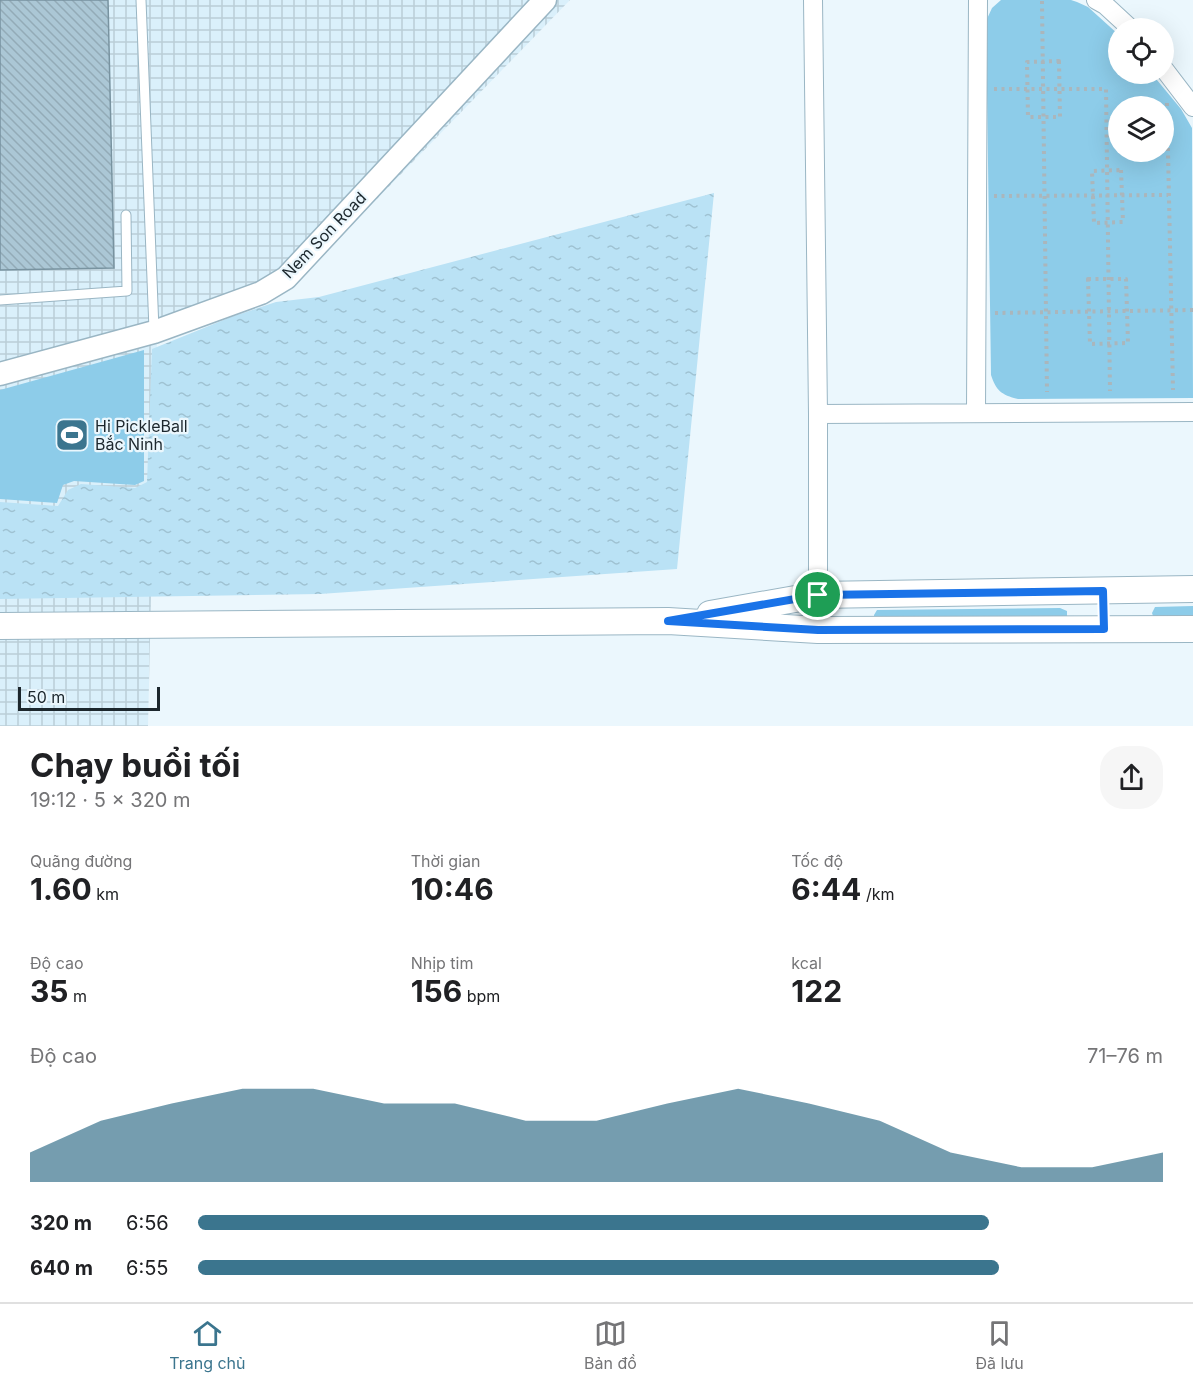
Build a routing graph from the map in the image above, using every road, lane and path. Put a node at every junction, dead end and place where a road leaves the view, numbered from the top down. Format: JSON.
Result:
{"nodes":[{"id":1,"x":141,"y":0,"type":"edge"},
{"id":2,"x":545,"y":0,"type":"edge"},
{"id":3,"x":813,"y":0,"type":"edge"},
{"id":4,"x":978,"y":0,"type":"edge"},
{"id":5,"x":1096,"y":0,"type":"edge"},
{"id":6,"x":1042,"y":1,"type":"edge"},
{"id":7,"x":1119,"y":18,"type":"edge"},
{"id":8,"x":1043,"y":62,"type":"junction"},
{"id":9,"x":1174,"y":82,"type":"edge"},
{"id":10,"x":1027,"y":89,"type":"junction"},
{"id":11,"x":992,"y":90,"type":"dead end"},
{"id":12,"x":1043,"y":90,"type":"junction"},
{"id":13,"x":1060,"y":90,"type":"junction"},
{"id":14,"x":1193,"y":107,"type":"edge"},
{"id":15,"x":1044,"y":117,"type":"junction"},
{"id":16,"x":1167,"y":162,"type":"edge"},
{"id":17,"x":1107,"y":171,"type":"junction"},
{"id":18,"x":1093,"y":195,"type":"junction"},
{"id":19,"x":1107,"y":195,"type":"junction"},
{"id":20,"x":1122,"y":195,"type":"junction"},
{"id":21,"x":1168,"y":195,"type":"junction"},
{"id":22,"x":994,"y":196,"type":"dead end"},
{"id":23,"x":1045,"y":196,"type":"junction"},
{"id":24,"x":126,"y":215,"type":"dead end"},
{"id":25,"x":1108,"y":222,"type":"junction"},
{"id":26,"x":1108,"y":279,"type":"junction"},
{"id":27,"x":0,"y":300,"type":"edge"},
{"id":28,"x":1171,"y":310,"type":"junction"},
{"id":29,"x":1193,"y":310,"type":"edge"},
{"id":30,"x":1109,"y":311,"type":"junction"},
{"id":31,"x":1127,"y":311,"type":"junction"},
{"id":32,"x":1046,"y":312,"type":"junction"},
{"id":33,"x":1090,"y":312,"type":"junction"},
{"id":34,"x":995,"y":313,"type":"dead end"},
{"id":35,"x":154,"y":332,"type":"junction"},
{"id":36,"x":1110,"y":344,"type":"junction"},
{"id":37,"x":0,"y":374,"type":"edge"},
{"id":38,"x":1173,"y":390,"type":"dead end"},
{"id":39,"x":1110,"y":391,"type":"dead end"},
{"id":40,"x":1047,"y":392,"type":"dead end"},
{"id":41,"x":1193,"y":412,"type":"edge"},
{"id":42,"x":976,"y":413,"type":"junction"},
{"id":43,"x":818,"y":414,"type":"junction"},
{"id":44,"x":1193,"y":590,"type":"edge"},
{"id":45,"x":1103,"y":591,"type":"junction"},
{"id":46,"x":818,"y":595,"type":"junction"},
{"id":47,"x":668,"y":621,"type":"junction"},
{"id":48,"x":0,"y":626,"type":"edge"},
{"id":49,"x":1193,"y":628,"type":"edge"},
{"id":50,"x":1104,"y":629,"type":"junction"},
{"id":51,"x":818,"y":630,"type":"junction"}],
"edges":[{"from":1,"to":35,"type":"lane"},
{"from":2,"to":35,"type":"street","name":"Nem Son Road"},
{"from":3,"to":43,"type":"street"},
{"from":4,"to":42,"type":"street"},
{"from":5,"to":7,"type":"street"},
{"from":6,"to":8,"type":"path"},
{"from":8,"to":10,"type":"path"},
{"from":8,"to":12,"type":"path"},
{"from":8,"to":13,"type":"path"},
{"from":9,"to":14,"type":"street"},
{"from":10,"to":11,"type":"path"},
{"from":10,"to":12,"type":"path"},
{"from":10,"to":15,"type":"path"},
{"from":12,"to":13,"type":"path"},
{"from":12,"to":15,"type":"path"},
{"from":13,"to":15,"type":"path"},
{"from":13,"to":17,"type":"path"},
{"from":15,"to":23,"type":"path"},
{"from":16,"to":21,"type":"path"},
{"from":17,"to":18,"type":"path"},
{"from":17,"to":19,"type":"path"},
{"from":17,"to":20,"type":"path"},
{"from":18,"to":19,"type":"path"},
{"from":18,"to":23,"type":"path"},
{"from":18,"to":25,"type":"path"},
{"from":19,"to":20,"type":"path"},
{"from":19,"to":25,"type":"path"},
{"from":20,"to":21,"type":"path"},
{"from":20,"to":25,"type":"path"},
{"from":21,"to":28,"type":"path"},
{"from":22,"to":23,"type":"path"},
{"from":23,"to":32,"type":"path"},
{"from":24,"to":27,"type":"lane"},
{"from":25,"to":26,"type":"path"},
{"from":26,"to":30,"type":"path"},
{"from":26,"to":31,"type":"path"},
{"from":26,"to":33,"type":"path"},
{"from":28,"to":29,"type":"path"},
{"from":28,"to":31,"type":"path"},
{"from":28,"to":38,"type":"path"},
{"from":30,"to":31,"type":"path"},
{"from":30,"to":33,"type":"path"},
{"from":30,"to":36,"type":"path"},
{"from":31,"to":36,"type":"path"},
{"from":32,"to":33,"type":"path"},
{"from":32,"to":34,"type":"path"},
{"from":32,"to":40,"type":"path"},
{"from":33,"to":36,"type":"path"},
{"from":35,"to":37,"type":"street","name":"Nem Son Road"},
{"from":36,"to":39,"type":"path"},
{"from":41,"to":42,"type":"street"},
{"from":42,"to":43,"type":"street"},
{"from":43,"to":46,"type":"street"},
{"from":44,"to":45,"type":"main road"},
{"from":45,"to":46,"type":"main road"},
{"from":45,"to":50,"type":"main road"},
{"from":46,"to":47,"type":"main road"},
{"from":46,"to":51,"type":"street"},
{"from":47,"to":48,"type":"main road"},
{"from":47,"to":51,"type":"main road"},
{"from":49,"to":50,"type":"main road"},
{"from":50,"to":51,"type":"main road"}]}
